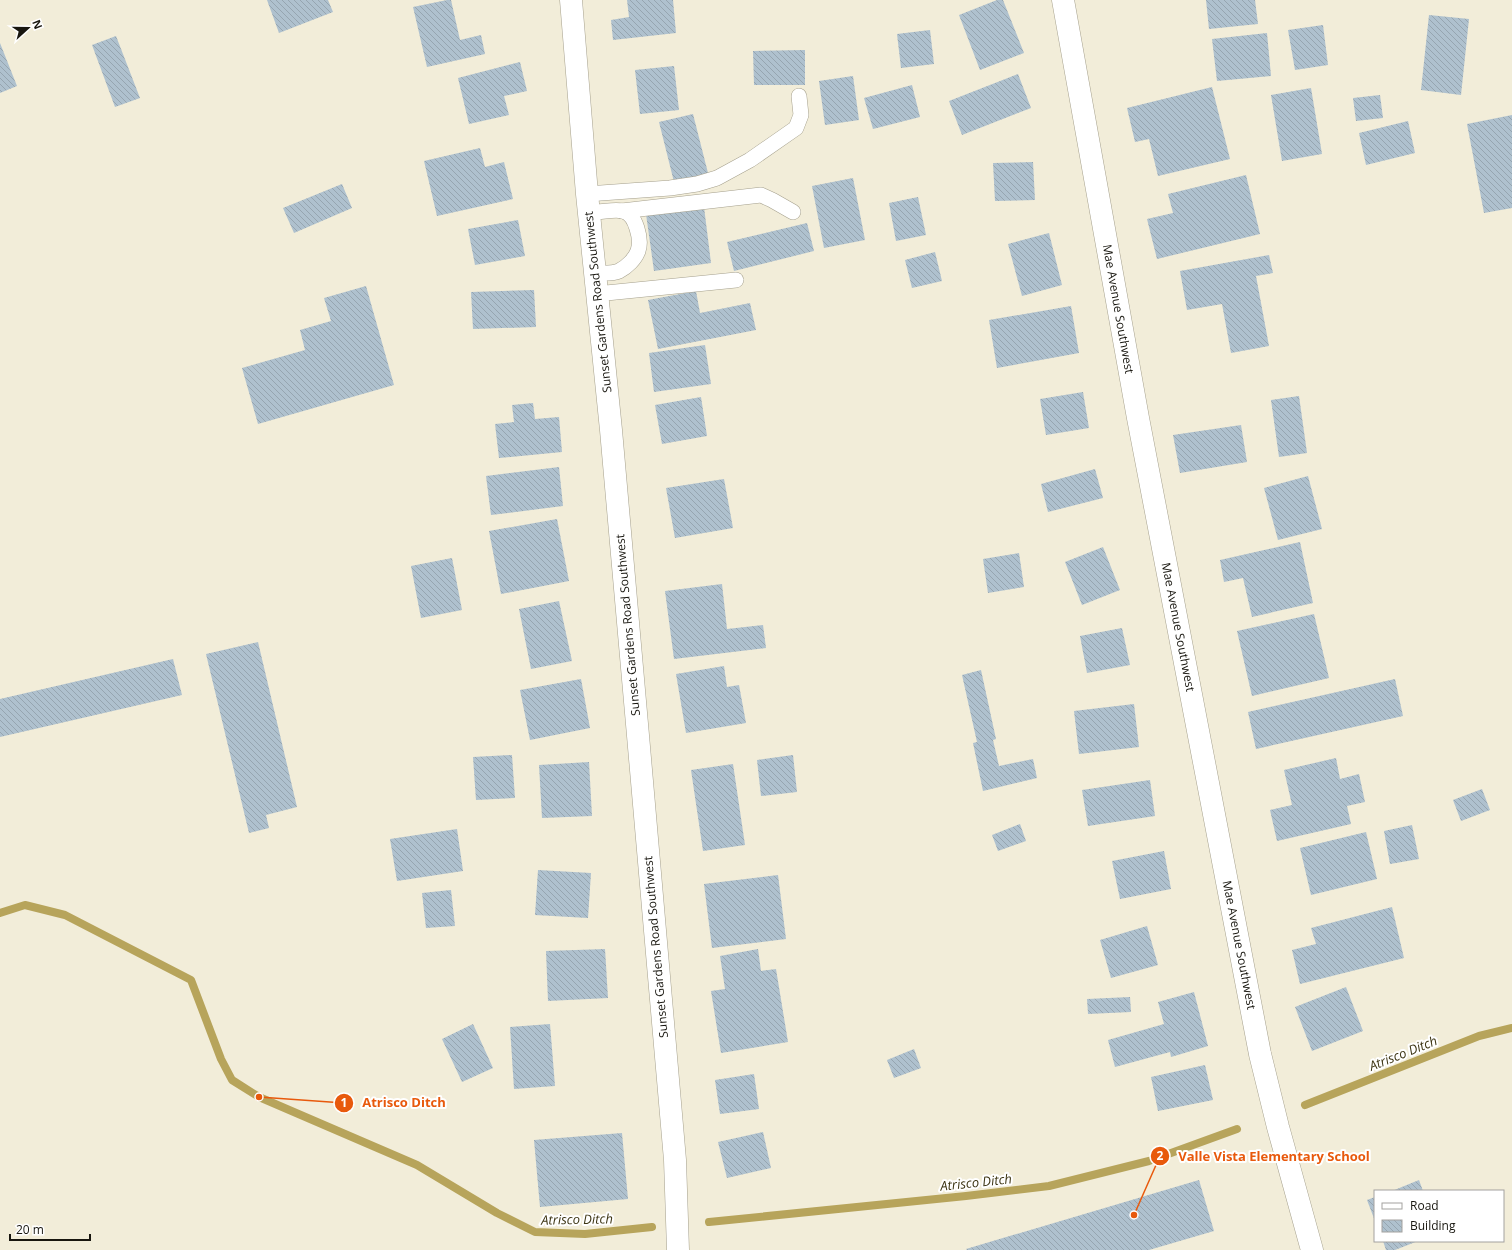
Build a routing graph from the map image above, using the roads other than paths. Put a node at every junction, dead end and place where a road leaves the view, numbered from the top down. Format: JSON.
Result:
{"nodes":[{"id":1,"x":571,"y":0,"type":"edge"},
{"id":2,"x":1063,"y":0,"type":"edge"},
{"id":3,"x":799,"y":96,"type":"dead end"},
{"id":4,"x":588,"y":203,"type":"junction"},
{"id":5,"x":622,"y":211,"type":"junction"},
{"id":6,"x":793,"y":212,"type":"dead end"},
{"id":7,"x":736,"y":280,"type":"dead end"},
{"id":8,"x":596,"y":284,"type":"junction"},
{"id":9,"x":678,"y":1250,"type":"edge"},
{"id":10,"x":1312,"y":1250,"type":"edge"}],
"edges":[{"from":1,"to":4,"type":"street","name":"Sunset Gardens Road Southwest"},
{"from":2,"to":10,"type":"street","name":"Mae Avenue Southwest"},
{"from":3,"to":4,"type":"lane"},
{"from":4,"to":5,"type":"lane"},
{"from":4,"to":8,"type":"street","name":"Sunset Gardens Road Southwest"},
{"from":5,"to":6,"type":"lane"},
{"from":5,"to":8,"type":"lane"},
{"from":7,"to":8,"type":"lane"},
{"from":8,"to":9,"type":"street","name":"Sunset Gardens Road Southwest"}]}
